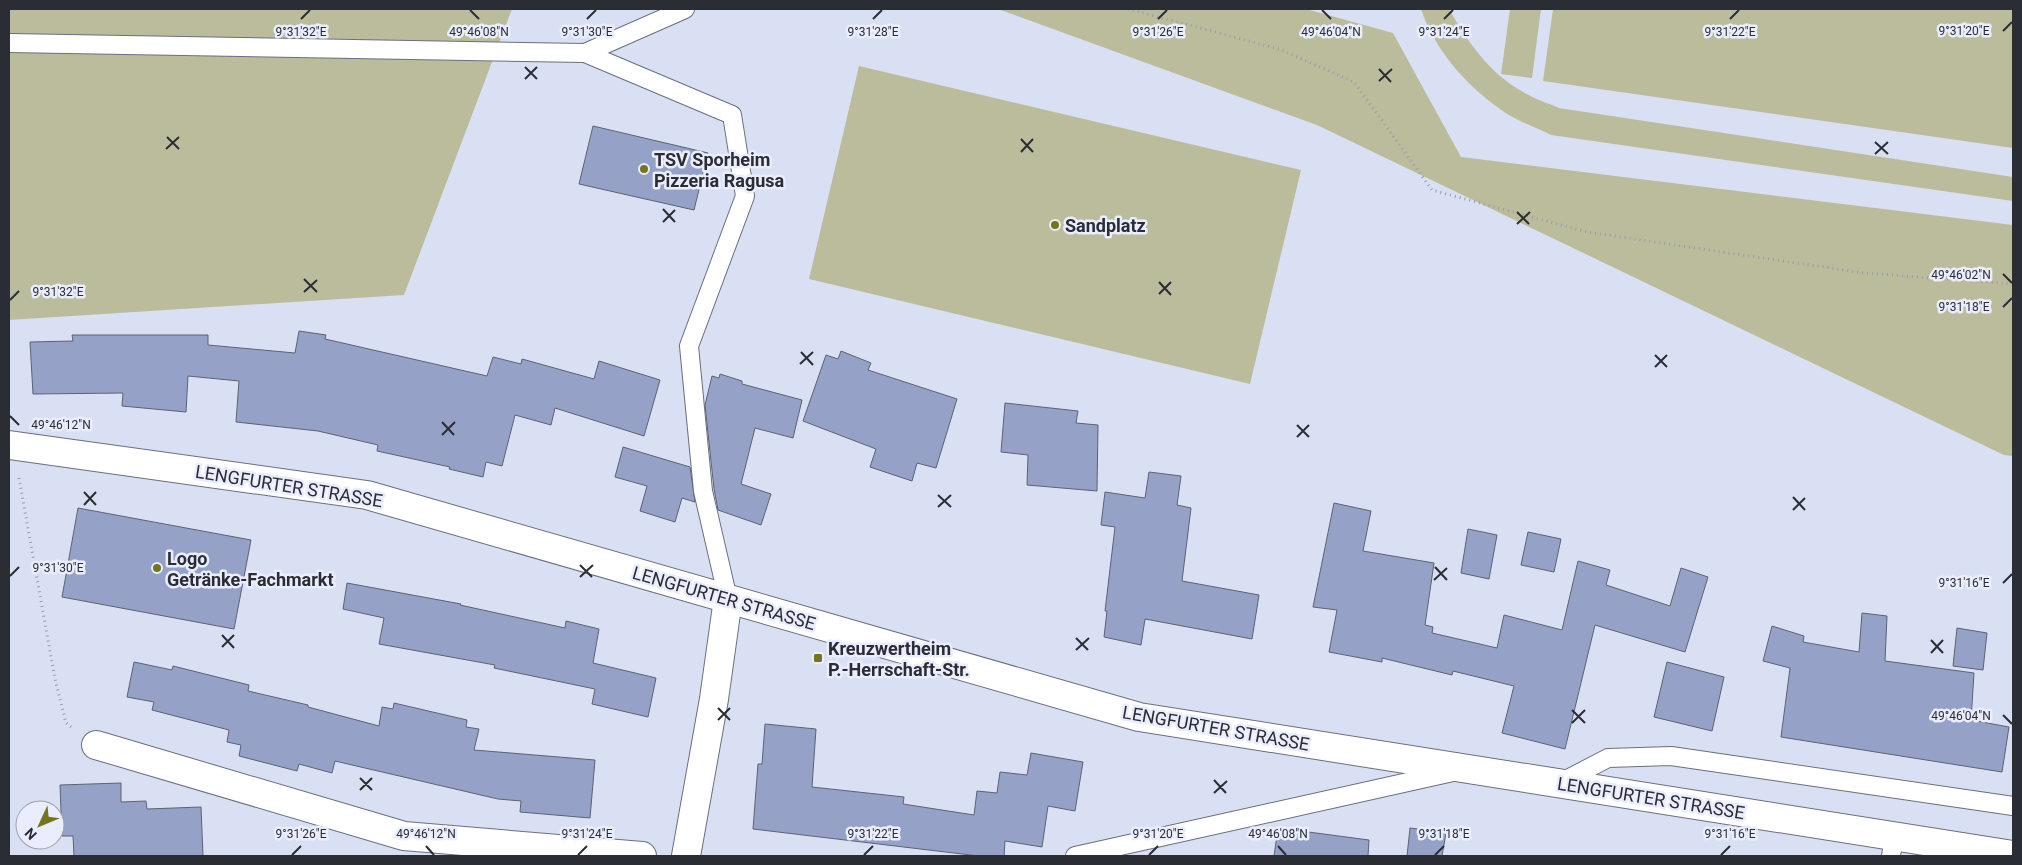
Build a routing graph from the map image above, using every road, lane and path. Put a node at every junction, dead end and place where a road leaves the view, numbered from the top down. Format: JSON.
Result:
{"nodes":[{"id":1,"x":685,"y":9,"type":"edge"},
{"id":2,"x":1128,"y":9,"type":"edge"},
{"id":3,"x":9,"y":43,"type":"edge"},
{"id":4,"x":585,"y":52,"type":"junction"},
{"id":5,"x":2013,"y":284,"type":"edge"},
{"id":6,"x":11,"y":445,"type":"edge"},
{"id":7,"x":728,"y":600,"type":"junction"},
{"id":8,"x":96,"y":745,"type":"joint"},
{"id":9,"x":1466,"y":769,"type":"junction"},
{"id":10,"x":1560,"y":783,"type":"junction"},
{"id":11,"x":2013,"y":806,"type":"edge"},
{"id":12,"x":1893,"y":846,"type":"edge"},
{"id":13,"x":2013,"y":855,"type":"edge"},
{"id":14,"x":642,"y":856,"type":"edge"},
{"id":15,"x":686,"y":856,"type":"edge"},
{"id":16,"x":1075,"y":856,"type":"edge"}],
"edges":[{"from":1,"to":4,"type":"lane"},
{"from":2,"to":5,"type":"path"},
{"from":3,"to":4,"type":"lane"},
{"from":4,"to":7,"type":"lane"},
{"from":6,"to":7,"type":"street","name":"LENGFURTER STRASSE"},
{"from":6,"to":8,"type":"path"},
{"from":7,"to":9,"type":"street","name":"LENGFURTER STRASSE"},
{"from":7,"to":15,"type":"street"},
{"from":8,"to":14,"type":"street"},
{"from":9,"to":10,"type":"street","name":"LENGFURTER STRASSE"},
{"from":9,"to":16,"type":"lane","name":"LENGFURTER STRASSE"},
{"from":10,"to":11,"type":"lane"},
{"from":10,"to":12,"type":"street","name":"LENGFURTER STRASSE"},
{"from":12,"to":13,"type":"street","name":"LENGFURTER STRASSE"}]}
